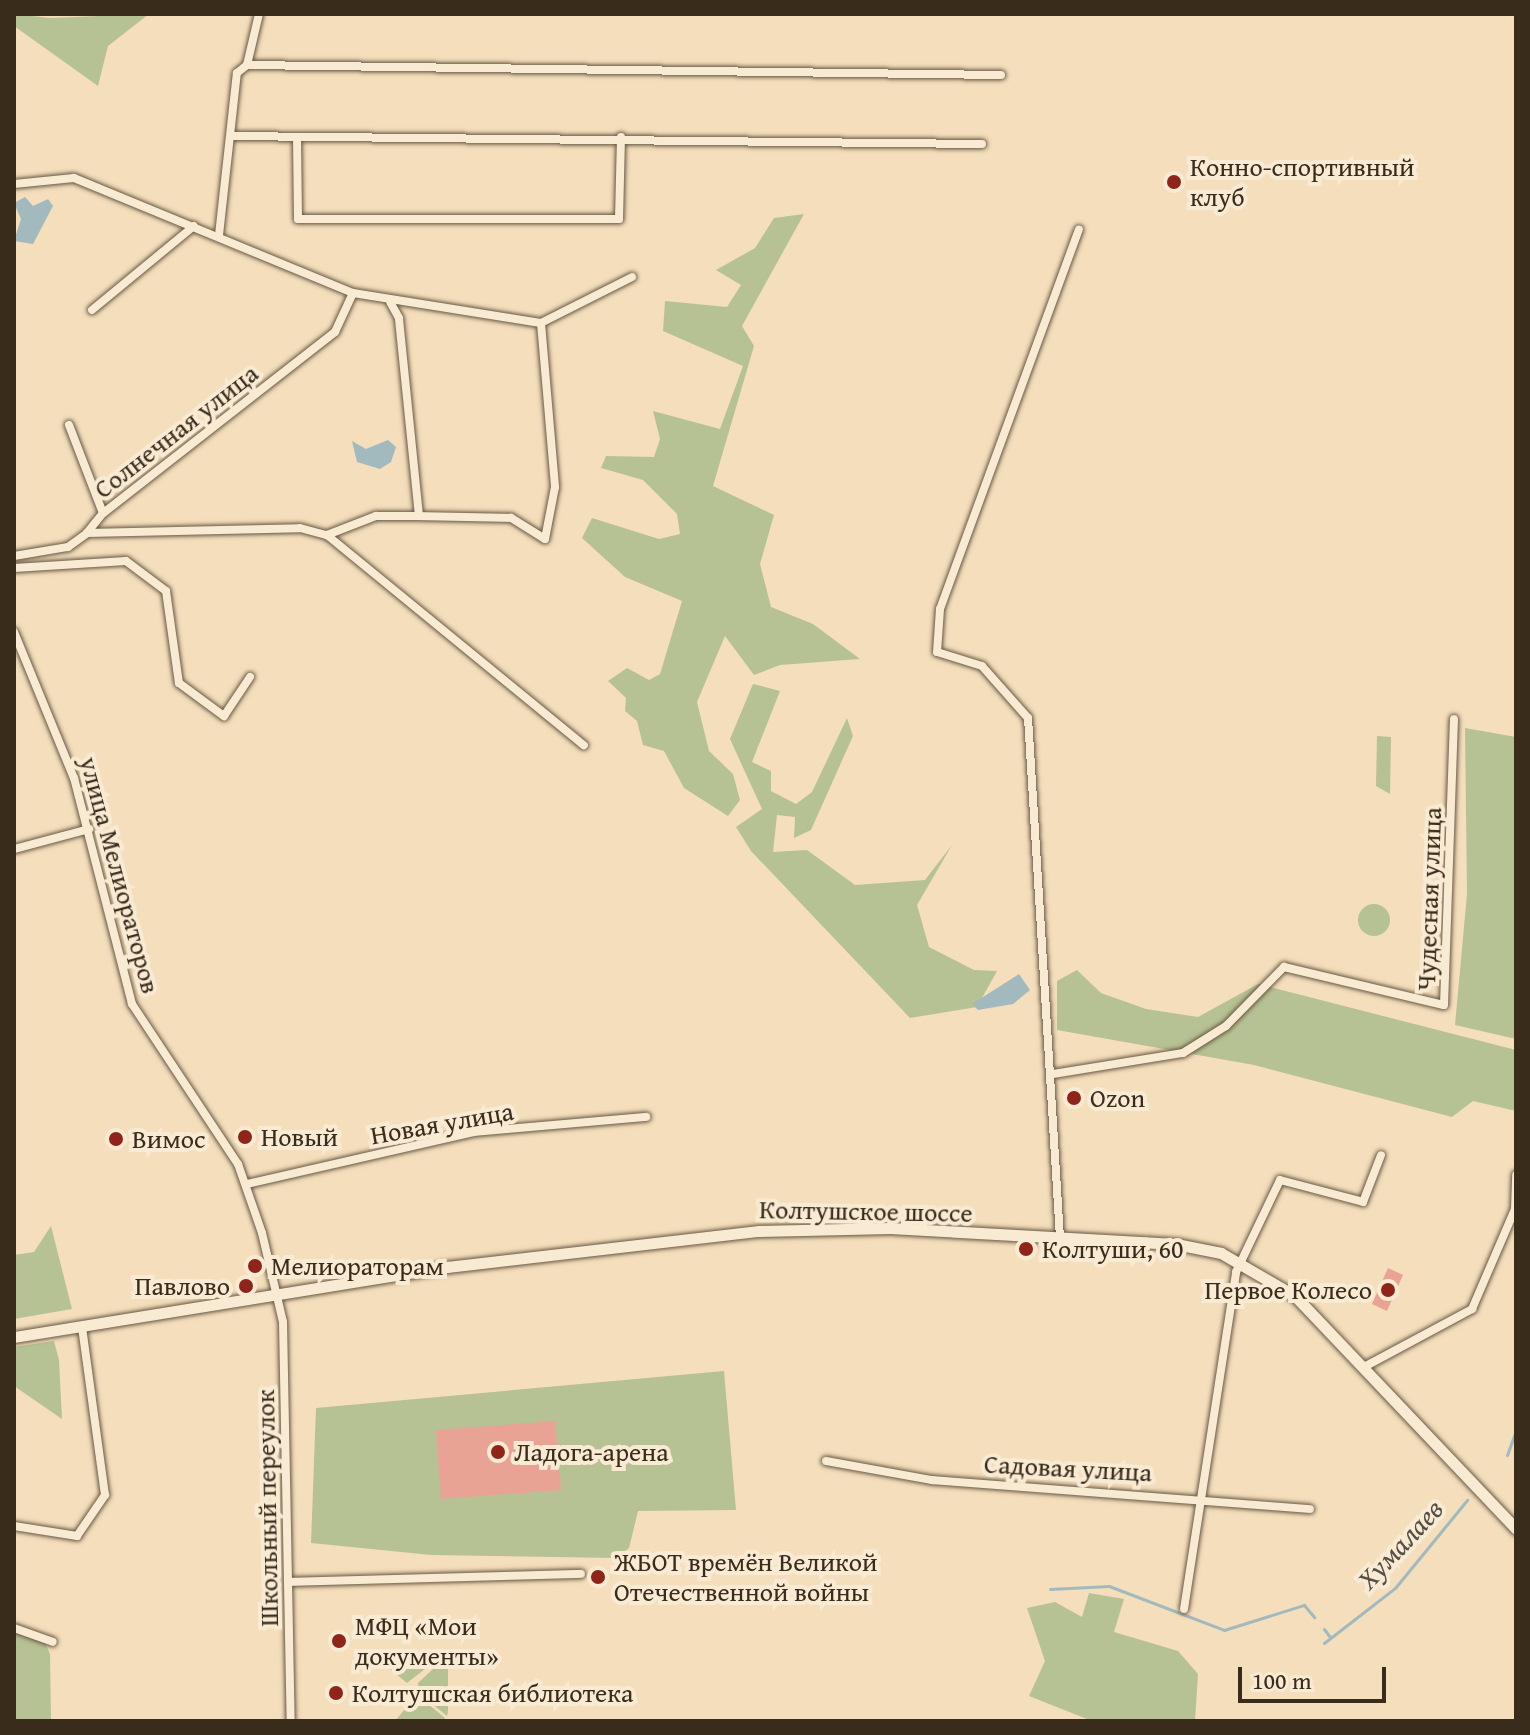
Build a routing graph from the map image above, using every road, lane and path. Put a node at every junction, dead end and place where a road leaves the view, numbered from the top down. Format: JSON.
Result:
{"nodes":[{"id":1,"x":259,"y":14,"type":"edge"},
{"id":2,"x":247,"y":65,"type":"junction"},
{"id":3,"x":1001,"y":75,"type":"dead end"},
{"id":4,"x":231,"y":136,"type":"junction"},
{"id":5,"x":297,"y":137,"type":"junction"},
{"id":6,"x":621,"y":137,"type":"junction"},
{"id":7,"x":982,"y":144,"type":"dead end"},
{"id":8,"x":14,"y":184,"type":"edge"},
{"id":9,"x":194,"y":226,"type":"junction"},
{"id":10,"x":1079,"y":230,"type":"dead end"},
{"id":11,"x":219,"y":235,"type":"junction"},
{"id":12,"x":632,"y":277,"type":"dead end"},
{"id":13,"x":353,"y":293,"type":"junction"},
{"id":14,"x":390,"y":302,"type":"junction"},
{"id":15,"x":92,"y":310,"type":"dead end"},
{"id":16,"x":541,"y":323,"type":"junction"},
{"id":17,"x":69,"y":425,"type":"dead end"},
{"id":18,"x":103,"y":513,"type":"junction"},
{"id":19,"x":419,"y":516,"type":"junction"},
{"id":20,"x":87,"y":533,"type":"junction"},
{"id":21,"x":327,"y":535,"type":"junction"},
{"id":22,"x":14,"y":556,"type":"edge"},
{"id":23,"x":14,"y":568,"type":"edge"},
{"id":24,"x":14,"y":632,"type":"edge"},
{"id":25,"x":18,"y":651,"type":"edge"},
{"id":26,"x":250,"y":677,"type":"dead end"},
{"id":27,"x":1454,"y":719,"type":"dead end"},
{"id":28,"x":584,"y":745,"type":"dead end"},
{"id":29,"x":89,"y":829,"type":"junction"},
{"id":30,"x":14,"y":849,"type":"edge"},
{"id":31,"x":1053,"y":1074,"type":"junction"},
{"id":32,"x":646,"y":1117,"type":"dead end"},
{"id":33,"x":1381,"y":1155,"type":"dead end"},
{"id":34,"x":1516,"y":1175,"type":"edge"},
{"id":35,"x":247,"y":1184,"type":"junction"},
{"id":36,"x":1060,"y":1238,"type":"junction"},
{"id":37,"x":1242,"y":1263,"type":"junction"},
{"id":38,"x":277,"y":1295,"type":"junction"},
{"id":39,"x":82,"y":1328,"type":"junction"},
{"id":40,"x":14,"y":1337,"type":"edge"},
{"id":41,"x":1364,"y":1367,"type":"junction"},
{"id":42,"x":826,"y":1461,"type":"dead end"},
{"id":43,"x":1197,"y":1496,"type":"junction"},
{"id":44,"x":1310,"y":1509,"type":"dead end"},
{"id":45,"x":14,"y":1526,"type":"edge"},
{"id":46,"x":1516,"y":1529,"type":"edge"},
{"id":47,"x":581,"y":1574,"type":"dead end"},
{"id":48,"x":290,"y":1582,"type":"junction"},
{"id":49,"x":1184,"y":1609,"type":"dead end"},
{"id":50,"x":14,"y":1628,"type":"edge"},
{"id":51,"x":53,"y":1642,"type":"dead end"},
{"id":52,"x":291,"y":1721,"type":"edge"}],
"edges":[{"from":1,"to":2,"type":"street"},
{"from":2,"to":3,"type":"street"},
{"from":2,"to":4,"type":"street"},
{"from":4,"to":5,"type":"street"},
{"from":4,"to":11,"type":"street"},
{"from":5,"to":6,"type":"street"},
{"from":5,"to":6,"type":"street"},
{"from":6,"to":7,"type":"street"},
{"from":8,"to":9,"type":"street"},
{"from":9,"to":11,"type":"street"},
{"from":9,"to":15,"type":"street"},
{"from":10,"to":31,"type":"street"},
{"from":11,"to":13,"type":"street"},
{"from":12,"to":16,"type":"street"},
{"from":13,"to":14,"type":"street"},
{"from":13,"to":18,"type":"street","name":"Солнечная улица"},
{"from":14,"to":16,"type":"street"},
{"from":14,"to":19,"type":"street"},
{"from":16,"to":19,"type":"street"},
{"from":17,"to":18,"type":"street"},
{"from":18,"to":20,"type":"street","name":"Солнечная улица"},
{"from":19,"to":21,"type":"street"},
{"from":20,"to":21,"type":"street","name":"Солнечная улица"},
{"from":20,"to":22,"type":"street"},
{"from":21,"to":28,"type":"street"},
{"from":23,"to":26,"type":"street"},
{"from":24,"to":25,"type":"street","name":"улица Мелиораторов"},
{"from":25,"to":29,"type":"street","name":"улица Мелиораторов"},
{"from":27,"to":31,"type":"street","name":"Чудесная улица"},
{"from":29,"to":30,"type":"street"},
{"from":29,"to":35,"type":"street","name":"улица Мелиораторов"},
{"from":31,"to":36,"type":"street"},
{"from":32,"to":35,"type":"street","name":"Новая улица"},
{"from":33,"to":37,"type":"street"},
{"from":34,"to":41,"type":"street"},
{"from":35,"to":38,"type":"street","name":"улица Мелиораторов"},
{"from":36,"to":37,"type":"main road","name":"Колтушское шоссе"},
{"from":36,"to":38,"type":"main road","name":"Колтушское шоссе"},
{"from":37,"to":41,"type":"main road","name":"Колтушское шоссе"},
{"from":37,"to":43,"type":"street"},
{"from":38,"to":39,"type":"main road","name":"Колтушское шоссе"},
{"from":38,"to":48,"type":"street","name":"Школьный переулок"},
{"from":39,"to":40,"type":"main road","name":"Колтушское шоссе"},
{"from":39,"to":45,"type":"street"},
{"from":41,"to":46,"type":"main road","name":"Колтушское шоссе"},
{"from":42,"to":43,"type":"street","name":"Садовая улица"},
{"from":43,"to":44,"type":"street","name":"Садовая улица"},
{"from":43,"to":49,"type":"street"},
{"from":47,"to":48,"type":"street"},
{"from":48,"to":52,"type":"street","name":"Школьный переулок"},
{"from":50,"to":51,"type":"street"}]}
